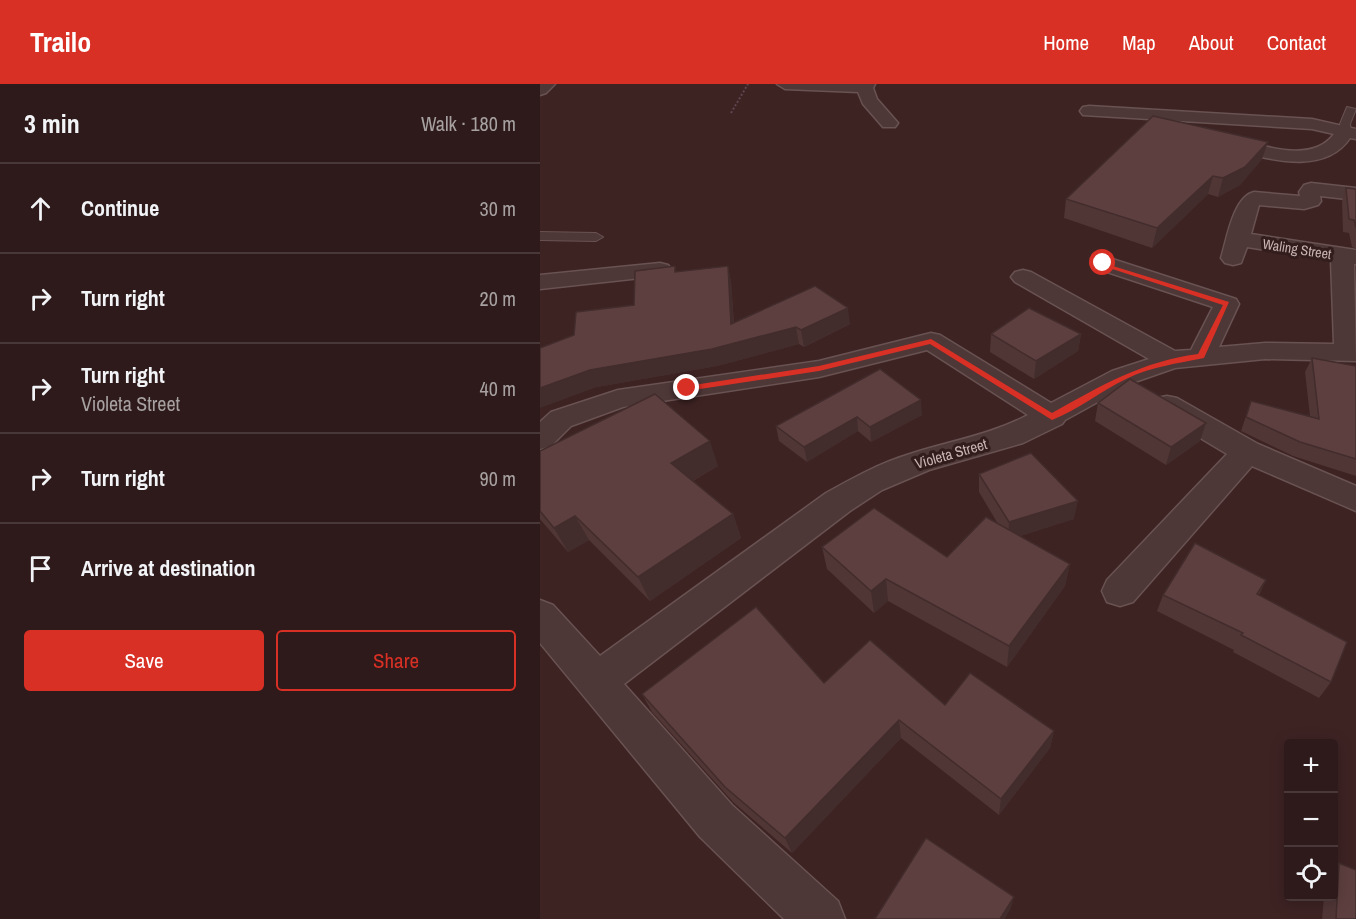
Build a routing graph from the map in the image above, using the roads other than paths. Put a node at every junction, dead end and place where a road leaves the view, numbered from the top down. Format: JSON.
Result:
{"nodes":[{"id":1,"x":547,"y":84,"type":"edge"},
{"id":2,"x":785,"y":84,"type":"edge"},
{"id":3,"x":866,"y":86,"type":"edge"},
{"id":4,"x":540,"y":90,"type":"edge"},
{"id":5,"x":1351,"y":109,"type":"dead end"},
{"id":6,"x":1089,"y":111,"type":"dead end"},
{"id":7,"x":889,"y":123,"type":"dead end"},
{"id":8,"x":1351,"y":133,"type":"edge"},
{"id":9,"x":1239,"y":146,"type":"edge"},
{"id":10,"x":1356,"y":194,"type":"edge"},
{"id":11,"x":540,"y":236,"type":"edge"},
{"id":12,"x":596,"y":237,"type":"dead end"},
{"id":13,"x":1349,"y":256,"type":"edge"},
{"id":14,"x":1103,"y":263,"type":"dead end"},
{"id":15,"x":660,"y":270,"type":"edge"},
{"id":16,"x":1023,"y":276,"type":"dead end"},
{"id":17,"x":540,"y":282,"type":"edge"},
{"id":18,"x":1352,"y":353,"type":"edge"},
{"id":19,"x":1186,"y":358,"type":"junction"},
{"id":20,"x":1122,"y":378,"type":"junction"},
{"id":21,"x":1052,"y":417,"type":"junction"},
{"id":22,"x":540,"y":439,"type":"edge"},
{"id":23,"x":1247,"y":452,"type":"junction"},
{"id":24,"x":1356,"y":499,"type":"edge"},
{"id":25,"x":1120,"y":591,"type":"dead end"},
{"id":26,"x":540,"y":616,"type":"edge"},
{"id":27,"x":596,"y":682,"type":"junction"},
{"id":28,"x":820,"y":919,"type":"edge"}],
"edges":[{"from":1,"to":4,"type":"street"},
{"from":2,"to":3,"type":"street"},
{"from":3,"to":7,"type":"street"},
{"from":5,"to":8,"type":"lane"},
{"from":6,"to":8,"type":"street"},
{"from":8,"to":9,"type":"street"},
{"from":10,"to":13,"type":"street","name":"Waling Street"},
{"from":11,"to":12,"type":"lane"},
{"from":13,"to":18,"type":"street"},
{"from":14,"to":19,"type":"street"},
{"from":15,"to":17,"type":"street"},
{"from":16,"to":19,"type":"street"},
{"from":18,"to":19,"type":"street","name":"Violeta Street"},
{"from":19,"to":20,"type":"street","name":"Violeta Street"},
{"from":20,"to":21,"type":"street","name":"Violeta Street"},
{"from":20,"to":23,"type":"street"},
{"from":21,"to":22,"type":"street"},
{"from":21,"to":27,"type":"street","name":"Violeta Street"},
{"from":23,"to":24,"type":"street"},
{"from":23,"to":25,"type":"street"},
{"from":26,"to":27,"type":"street"},
{"from":27,"to":28,"type":"street"}]}
